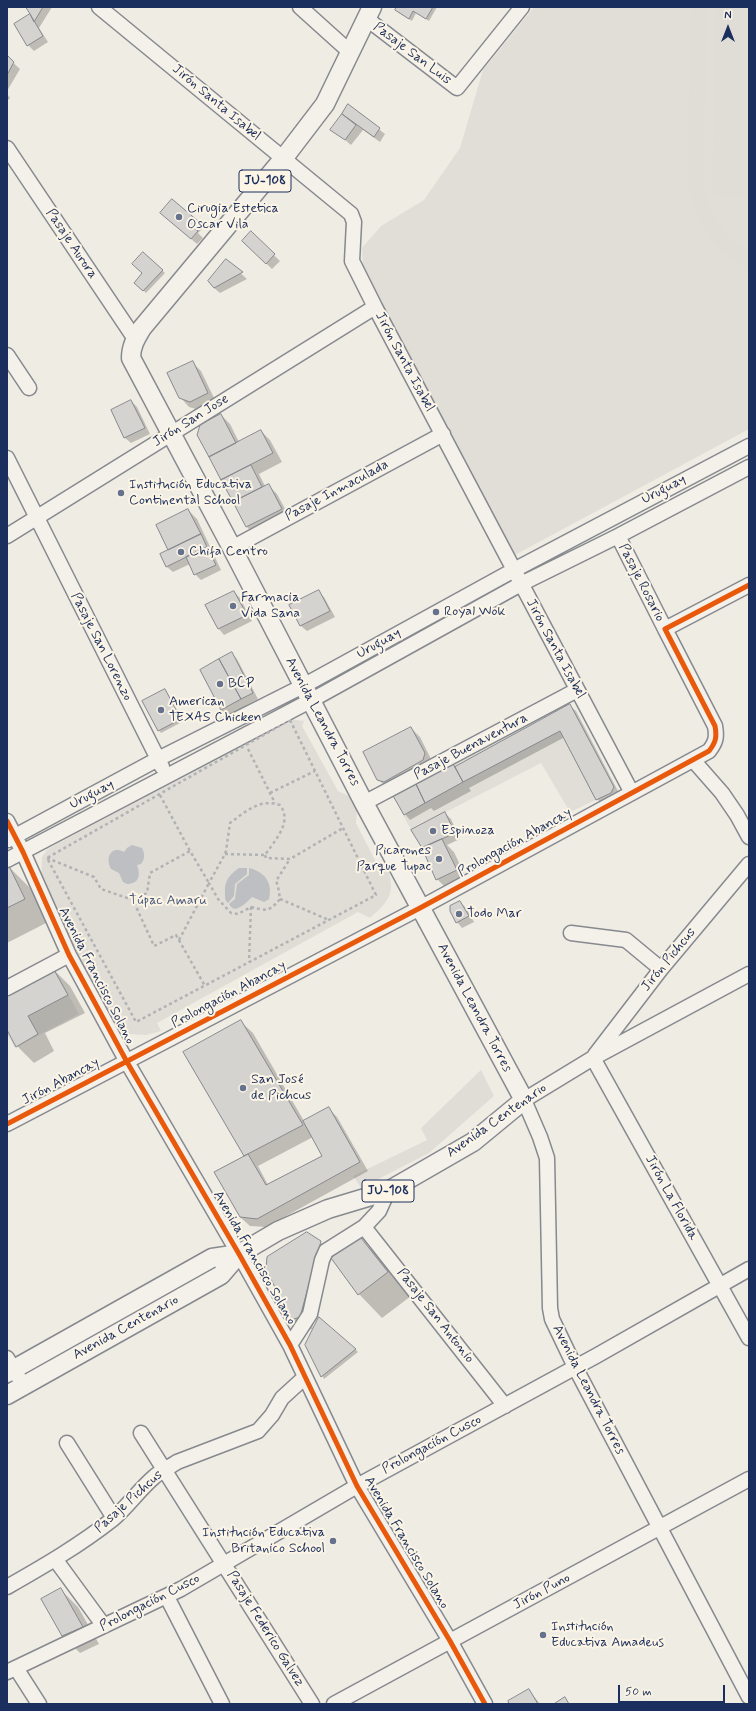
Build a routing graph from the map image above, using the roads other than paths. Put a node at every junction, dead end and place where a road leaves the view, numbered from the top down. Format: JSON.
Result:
{"nodes":[{"id":1,"x":99,"y":7,"type":"edge"},
{"id":2,"x":300,"y":7,"type":"edge"},
{"id":3,"x":522,"y":7,"type":"edge"},
{"id":4,"x":369,"y":13,"type":"edge"},
{"id":5,"x":350,"y":53,"type":"junction"},
{"id":6,"x":7,"y":148,"type":"edge"},
{"id":7,"x":283,"y":159,"type":"junction"},
{"id":8,"x":375,"y":306,"type":"junction"},
{"id":9,"x":135,"y":339,"type":"junction"},
{"id":10,"x":7,"y":355,"type":"edge"},
{"id":11,"x":29,"y":388,"type":"dead end"},
{"id":12,"x":171,"y":434,"type":"junction"},
{"id":13,"x":443,"y":434,"type":"junction"},
{"id":14,"x":749,"y":446,"type":"edge"},
{"id":15,"x":7,"y":458,"type":"edge"},
{"id":16,"x":749,"y":467,"type":"edge"},
{"id":17,"x":36,"y":518,"type":"junction"},
{"id":18,"x":7,"y":536,"type":"edge"},
{"id":19,"x":618,"y":536,"type":"junction"},
{"id":20,"x":232,"y":548,"type":"junction"},
{"id":21,"x":514,"y":570,"type":"junction"},
{"id":22,"x":521,"y":584,"type":"junction"},
{"id":23,"x":749,"y":585,"type":"edge"},
{"id":24,"x":665,"y":629,"type":"junction"},
{"id":25,"x":577,"y":690,"type":"junction"},
{"id":26,"x":306,"y":693,"type":"junction"},
{"id":27,"x":158,"y":759,"type":"junction"},
{"id":28,"x":693,"y":760,"type":"junction"},
{"id":29,"x":166,"y":775,"type":"junction"},
{"id":30,"x":632,"y":793,"type":"junction"},
{"id":31,"x":364,"y":803,"type":"junction"},
{"id":32,"x":7,"y":821,"type":"edge"},
{"id":33,"x":749,"y":837,"type":"edge"},
{"id":34,"x":11,"y":838,"type":"edge"},
{"id":35,"x":23,"y":852,"type":"junction"},
{"id":36,"x":7,"y":860,"type":"edge"},
{"id":37,"x":749,"y":864,"type":"edge"},
{"id":38,"x":420,"y":908,"type":"junction"},
{"id":39,"x":571,"y":933,"type":"dead end"},
{"id":40,"x":69,"y":955,"type":"junction"},
{"id":41,"x":661,"y":969,"type":"junction"},
{"id":42,"x":749,"y":974,"type":"edge"},
{"id":43,"x":7,"y":988,"type":"edge"},
{"id":44,"x":593,"y":1058,"type":"junction"},
{"id":45,"x":127,"y":1062,"type":"junction"},
{"id":46,"x":524,"y":1100,"type":"junction"},
{"id":47,"x":7,"y":1124,"type":"edge"},
{"id":48,"x":388,"y":1191,"type":"junction"},
{"id":49,"x":364,"y":1227,"type":"junction"},
{"id":50,"x":238,"y":1254,"type":"junction"},
{"id":51,"x":749,"y":1269,"type":"edge"},
{"id":52,"x":719,"y":1285,"type":"junction"},
{"id":53,"x":749,"y":1338,"type":"edge"},
{"id":54,"x":290,"y":1345,"type":"junction"},
{"id":55,"x":9,"y":1367,"type":"edge"},
{"id":56,"x":575,"y":1367,"type":"junction"},
{"id":57,"x":305,"y":1377,"type":"junction"},
{"id":58,"x":23,"y":1386,"type":"junction"},
{"id":59,"x":7,"y":1395,"type":"edge"},
{"id":60,"x":505,"y":1406,"type":"junction"},
{"id":61,"x":142,"y":1433,"type":"dead end"},
{"id":62,"x":67,"y":1443,"type":"dead end"},
{"id":63,"x":165,"y":1470,"type":"junction"},
{"id":64,"x":749,"y":1479,"type":"edge"},
{"id":65,"x":357,"y":1486,"type":"junction"},
{"id":66,"x":114,"y":1518,"type":"junction"},
{"id":67,"x":660,"y":1528,"type":"junction"},
{"id":68,"x":55,"y":1559,"type":"junction"},
{"id":69,"x":224,"y":1564,"type":"junction"},
{"id":70,"x":7,"y":1587,"type":"edge"},
{"id":71,"x":167,"y":1597,"type":"junction"},
{"id":72,"x":104,"y":1626,"type":"junction"},
{"id":73,"x":450,"y":1641,"type":"junction"},
{"id":74,"x":11,"y":1670,"type":"edge"},
{"id":75,"x":749,"y":1697,"type":"edge"},
{"id":76,"x":39,"y":1704,"type":"edge"},
{"id":77,"x":222,"y":1704,"type":"edge"},
{"id":78,"x":312,"y":1704,"type":"edge"},
{"id":79,"x":334,"y":1704,"type":"edge"},
{"id":80,"x":485,"y":1704,"type":"edge"}],
"edges":[{"from":1,"to":7,"type":"street","name":"Jirón Santa Isabel"},
{"from":2,"to":5,"type":"street"},
{"from":3,"to":4,"type":"street","name":"Pasaje San Luis"},
{"from":4,"to":5,"type":"main road","number":"JU-108"},
{"from":5,"to":7,"type":"main road","number":"JU-108"},
{"from":6,"to":9,"type":"street","name":"Pasaje Aurora"},
{"from":7,"to":8,"type":"street","name":"Jirón Santa Isabel"},
{"from":7,"to":9,"type":"main road","number":"JU-108"},
{"from":8,"to":12,"type":"street","name":"Jirón San Jose"},
{"from":8,"to":13,"type":"street","name":"Jirón Santa Isabel"},
{"from":9,"to":12,"type":"main road","name":"Avenida Leandra Torres","number":"JU-108"},
{"from":10,"to":11,"type":"street"},
{"from":12,"to":17,"type":"street","name":"Jirón San Jose"},
{"from":12,"to":20,"type":"main road","name":"Avenida Leandra Torres","number":"JU-108"},
{"from":13,"to":20,"type":"street","name":"Pasaje Inmaculada"},
{"from":13,"to":21,"type":"street","name":"Jirón Santa Isabel"},
{"from":14,"to":21,"type":"street","name":"Uruguay"},
{"from":15,"to":17,"type":"street","name":"Pasaje San Lorenzo"},
{"from":16,"to":19,"type":"street","name":"Uruguay"},
{"from":17,"to":18,"type":"street","name":"Jirón San Jose"},
{"from":17,"to":27,"type":"street","name":"Pasaje San Lorenzo"},
{"from":19,"to":22,"type":"street","name":"Uruguay"},
{"from":19,"to":24,"type":"street","name":"Pasaje Rosario"},
{"from":20,"to":26,"type":"main road","name":"Avenida Leandra Torres","number":"JU-108"},
{"from":21,"to":22,"type":"street","name":"Jirón Santa Isabel"},
{"from":21,"to":26,"type":"street","name":"Uruguay"},
{"from":22,"to":25,"type":"street","name":"Jirón Santa Isabel"},
{"from":22,"to":26,"type":"street","name":"Uruguay"},
{"from":23,"to":24,"type":"street"},
{"from":24,"to":28,"type":"street","name":"Prolongación Abancay"},
{"from":25,"to":30,"type":"street","name":"Jirón Santa Isabel"},
{"from":25,"to":31,"type":"street","name":"Pasaje Buenaventura"},
{"from":26,"to":27,"type":"street","name":"Uruguay"},
{"from":26,"to":29,"type":"street","name":"Uruguay"},
{"from":26,"to":31,"type":"main road","name":"Avenida Leandra Torres","number":"JU-108"},
{"from":27,"to":29,"type":"street","name":"Pasaje San Lorenzo"},
{"from":27,"to":34,"type":"street","name":"Uruguay"},
{"from":28,"to":30,"type":"street","name":"Prolongación Abancay"},
{"from":28,"to":33,"type":"street"},
{"from":29,"to":35,"type":"street","name":"Uruguay"},
{"from":30,"to":38,"type":"street","name":"Prolongación Abancay"},
{"from":31,"to":38,"type":"main road","name":"Avenida Leandra Torres","number":"JU-108"},
{"from":32,"to":34,"type":"street","name":"Avenida Francisco Solano"},
{"from":34,"to":35,"type":"street","name":"Avenida Francisco Solano"},
{"from":35,"to":36,"type":"street","name":"Uruguay"},
{"from":35,"to":40,"type":"street","name":"Avenida Francisco Solano"},
{"from":37,"to":41,"type":"street","name":"Jirón Pichcus"},
{"from":38,"to":45,"type":"street","name":"Prolongación Abancay"},
{"from":38,"to":46,"type":"main road","name":"Avenida Leandra Torres","number":"JU-108"},
{"from":39,"to":41,"type":"street"},
{"from":40,"to":43,"type":"street"},
{"from":40,"to":45,"type":"street","name":"Avenida Francisco Solano"},
{"from":41,"to":44,"type":"street","name":"Jirón Pichcus"},
{"from":42,"to":44,"type":"street","name":"Avenida Centenario"},
{"from":44,"to":46,"type":"street","name":"Avenida Centenario"},
{"from":44,"to":52,"type":"street","name":"Jirón La Florida"},
{"from":45,"to":47,"type":"street","name":"Jirón Abancay"},
{"from":45,"to":50,"type":"street","name":"Avenida Francisco Solano"},
{"from":46,"to":48,"type":"main road","name":"Avenida Centenario","number":"JU-108"},
{"from":46,"to":56,"type":"street","name":"Avenida Leandra Torres"},
{"from":48,"to":49,"type":"street"},
{"from":48,"to":50,"type":"main road","name":"Avenida Centenario","number":"JU-108"},
{"from":49,"to":54,"type":"street"},
{"from":49,"to":60,"type":"street","name":"Pasaje San Antonio"},
{"from":50,"to":54,"type":"street","name":"Avenida Francisco Solano"},
{"from":50,"to":55,"type":"main road","name":"Avenida Centenario","number":"JU-108"},
{"from":50,"to":58,"type":"main road","name":"Avenida Centenario","number":"JU-108"},
{"from":51,"to":52,"type":"street","name":"Prolongación Cusco"},
{"from":52,"to":53,"type":"street","name":"Jirón La Florida"},
{"from":52,"to":56,"type":"street","name":"Prolongación Cusco"},
{"from":54,"to":57,"type":"street","name":"Avenida Francisco Solano"},
{"from":55,"to":58,"type":"street"},
{"from":56,"to":60,"type":"street","name":"Prolongación Cusco"},
{"from":56,"to":67,"type":"street","name":"Avenida Leandra Torres"},
{"from":57,"to":63,"type":"street","name":"Pasaje Pichcus"},
{"from":57,"to":65,"type":"street","name":"Avenida Francisco Solano"},
{"from":58,"to":59,"type":"main road","name":"Avenida Centenario","number":"JU-108"},
{"from":60,"to":65,"type":"street","name":"Prolongación Cusco"},
{"from":61,"to":63,"type":"street","name":"Pasaje Federico Galvez"},
{"from":62,"to":66,"type":"street"},
{"from":63,"to":66,"type":"street","name":"Pasaje Pichcus"},
{"from":63,"to":69,"type":"street","name":"Pasaje Federico Galvez"},
{"from":64,"to":67,"type":"street","name":"Jirón Puno"},
{"from":65,"to":69,"type":"street","name":"Prolongación Cusco"},
{"from":65,"to":73,"type":"street","name":"Avenida Francisco Solano"},
{"from":66,"to":68,"type":"street","name":"Pasaje Pichcus"},
{"from":67,"to":73,"type":"street","name":"Jirón Puno"},
{"from":67,"to":75,"type":"street","name":"Avenida Leandra Torres"},
{"from":68,"to":70,"type":"street","name":"Pasaje Pichcus"},
{"from":68,"to":72,"type":"street"},
{"from":69,"to":71,"type":"street","name":"Prolongación Cusco"},
{"from":69,"to":78,"type":"street","name":"Pasaje Federico Galvez"},
{"from":71,"to":72,"type":"street","name":"Prolongación Cusco"},
{"from":71,"to":77,"type":"street"},
{"from":72,"to":74,"type":"street","name":"Prolongación Cusco"},
{"from":73,"to":79,"type":"street","name":"Jirón Puno"},
{"from":73,"to":80,"type":"street","name":"Avenida Francisco Solano"},
{"from":74,"to":76,"type":"street"}]}
